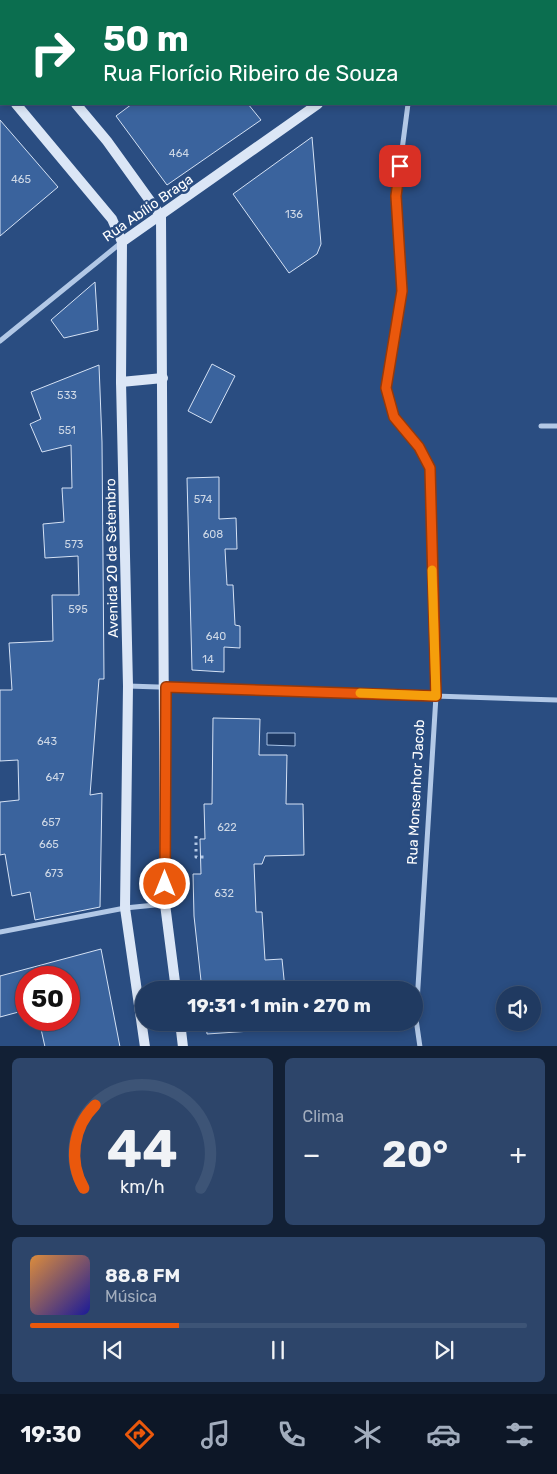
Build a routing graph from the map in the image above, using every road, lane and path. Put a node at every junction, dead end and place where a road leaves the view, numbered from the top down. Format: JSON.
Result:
{"nodes":[{"id":1,"x":17,"y":105,"type":"edge"},
{"id":2,"x":77,"y":105,"type":"edge"},
{"id":3,"x":317,"y":105,"type":"edge"},
{"id":4,"x":408,"y":105,"type":"edge"},
{"id":5,"x":161,"y":216,"type":"junction"},
{"id":6,"x":122,"y":242,"type":"junction"},
{"id":7,"x":0,"y":341,"type":"edge"},
{"id":8,"x":163,"y":378,"type":"junction"},
{"id":9,"x":121,"y":382,"type":"junction"},
{"id":10,"x":541,"y":426,"type":"dead end"},
{"id":11,"x":557,"y":426,"type":"edge"},
{"id":12,"x":128,"y":686,"type":"junction"},
{"id":13,"x":166,"y":687,"type":"junction"},
{"id":14,"x":436,"y":696,"type":"junction"},
{"id":15,"x":557,"y":700,"type":"edge"},
{"id":16,"x":196,"y":836,"type":"dead end"},
{"id":17,"x":204,"y":857,"type":"dead end"},
{"id":18,"x":165,"y":904,"type":"junction"},
{"id":19,"x":125,"y":908,"type":"junction"},
{"id":20,"x":0,"y":932,"type":"edge"},
{"id":21,"x":175,"y":981,"type":"edge"},
{"id":22,"x":181,"y":1031,"type":"edge"},
{"id":23,"x":145,"y":1046,"type":"edge"},
{"id":24,"x":183,"y":1046,"type":"edge"},
{"id":25,"x":420,"y":1046,"type":"edge"}],
"edges":[{"from":1,"to":6,"type":"main road","name":"Avenida 20 de Setembro"},
{"from":2,"to":5,"type":"main road"},
{"from":3,"to":5,"type":"main road","name":"Rua Abílio Braga"},
{"from":4,"to":14,"type":"street","name":"Rua Monsenhor Jacob"},
{"from":5,"to":6,"type":"main road","name":"Rua Abílio Braga"},
{"from":5,"to":8,"type":"main road"},
{"from":6,"to":7,"type":"street","name":"Rua Abílio Braga"},
{"from":6,"to":9,"type":"main road","name":"Avenida 20 de Setembro"},
{"from":8,"to":9,"type":"main road"},
{"from":8,"to":13,"type":"main road"},
{"from":9,"to":12,"type":"main road","name":"Avenida 20 de Setembro"},
{"from":10,"to":11,"type":"street"},
{"from":12,"to":13,"type":"street"},
{"from":12,"to":19,"type":"main road","name":"Avenida 20 de Setembro"},
{"from":13,"to":14,"type":"street"},
{"from":13,"to":18,"type":"main road"},
{"from":14,"to":15,"type":"street"},
{"from":14,"to":25,"type":"street","name":"Rua Monsenhor Jacob"},
{"from":16,"to":17,"type":"path"},
{"from":18,"to":19,"type":"street"},
{"from":18,"to":21,"type":"main road"},
{"from":19,"to":20,"type":"street"},
{"from":19,"to":23,"type":"main road","name":"Avenida 20 de Setembro"},
{"from":22,"to":24,"type":"main road"}]}
